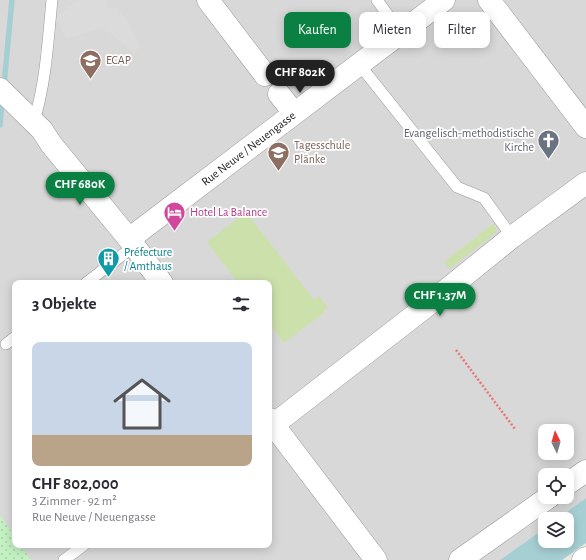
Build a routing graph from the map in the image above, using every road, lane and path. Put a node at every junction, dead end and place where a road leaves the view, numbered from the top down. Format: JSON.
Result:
{"nodes":[{"id":1,"x":52,"y":0,"type":"edge"},
{"id":2,"x":208,"y":0,"type":"edge"},
{"id":3,"x":377,"y":0,"type":"edge"},
{"id":4,"x":444,"y":0,"type":"edge"},
{"id":5,"x":489,"y":0,"type":"edge"},
{"id":6,"x":386,"y":12,"type":"edge"},
{"id":7,"x":426,"y":13,"type":"edge"},
{"id":8,"x":380,"y":48,"type":"edge"},
{"id":9,"x":360,"y":64,"type":"junction"},
{"id":10,"x":265,"y":75,"type":"dead end"},
{"id":11,"x":0,"y":89,"type":"edge"},
{"id":12,"x":279,"y":94,"type":"dead end"},
{"id":13,"x":294,"y":113,"type":"junction"},
{"id":14,"x":27,"y":115,"type":"junction"},
{"id":15,"x":586,"y":128,"type":"edge"},
{"id":16,"x":586,"y":183,"type":"edge"},
{"id":17,"x":512,"y":237,"type":"junction"},
{"id":18,"x":131,"y":242,"type":"junction"},
{"id":19,"x":89,"y":280,"type":"edge"},
{"id":20,"x":160,"y":280,"type":"edge"},
{"id":21,"x":12,"y":339,"type":"edge"},
{"id":22,"x":6,"y":344,"type":"dead end"},
{"id":23,"x":456,"y":350,"type":"dead end"},
{"id":24,"x":272,"y":421,"type":"edge"},
{"id":25,"x":272,"y":423,"type":"edge"},
{"id":26,"x":515,"y":429,"type":"dead end"},
{"id":27,"x":586,"y":471,"type":"edge"},
{"id":28,"x":574,"y":479,"type":"edge"},
{"id":29,"x":539,"y":504,"type":"edge"},
{"id":30,"x":80,"y":548,"type":"edge"},
{"id":31,"x":586,"y":558,"type":"edge"},
{"id":32,"x":64,"y":560,"type":"edge"},
{"id":33,"x":376,"y":560,"type":"edge"},
{"id":34,"x":460,"y":560,"type":"edge"},
{"id":35,"x":583,"y":560,"type":"edge"}],
"edges":[{"from":1,"to":14,"type":"lane"},
{"from":2,"to":10,"type":"street"},
{"from":3,"to":6,"type":"lane"},
{"from":4,"to":7,"type":"street","name":"Rue Neuve / Neuengasse"},
{"from":5,"to":15,"type":"street"},
{"from":8,"to":9,"type":"street","name":"Rue Neuve / Neuengasse"},
{"from":9,"to":13,"type":"street","name":"Rue Neuve / Neuengasse"},
{"from":9,"to":17,"type":"lane"},
{"from":11,"to":14,"type":"street"},
{"from":12,"to":13,"type":"street"},
{"from":13,"to":18,"type":"street","name":"Rue Neuve / Neuengasse"},
{"from":14,"to":18,"type":"street"},
{"from":16,"to":17,"type":"street"},
{"from":17,"to":24,"type":"street"},
{"from":18,"to":19,"type":"lane"},
{"from":18,"to":20,"type":"street"},
{"from":21,"to":22,"type":"lane"},
{"from":23,"to":26,"type":"path"},
{"from":25,"to":33,"type":"street"},
{"from":27,"to":28,"type":"street"},
{"from":29,"to":34,"type":"street"},
{"from":30,"to":32,"type":"lane"},
{"from":31,"to":35,"type":"street"}]}
